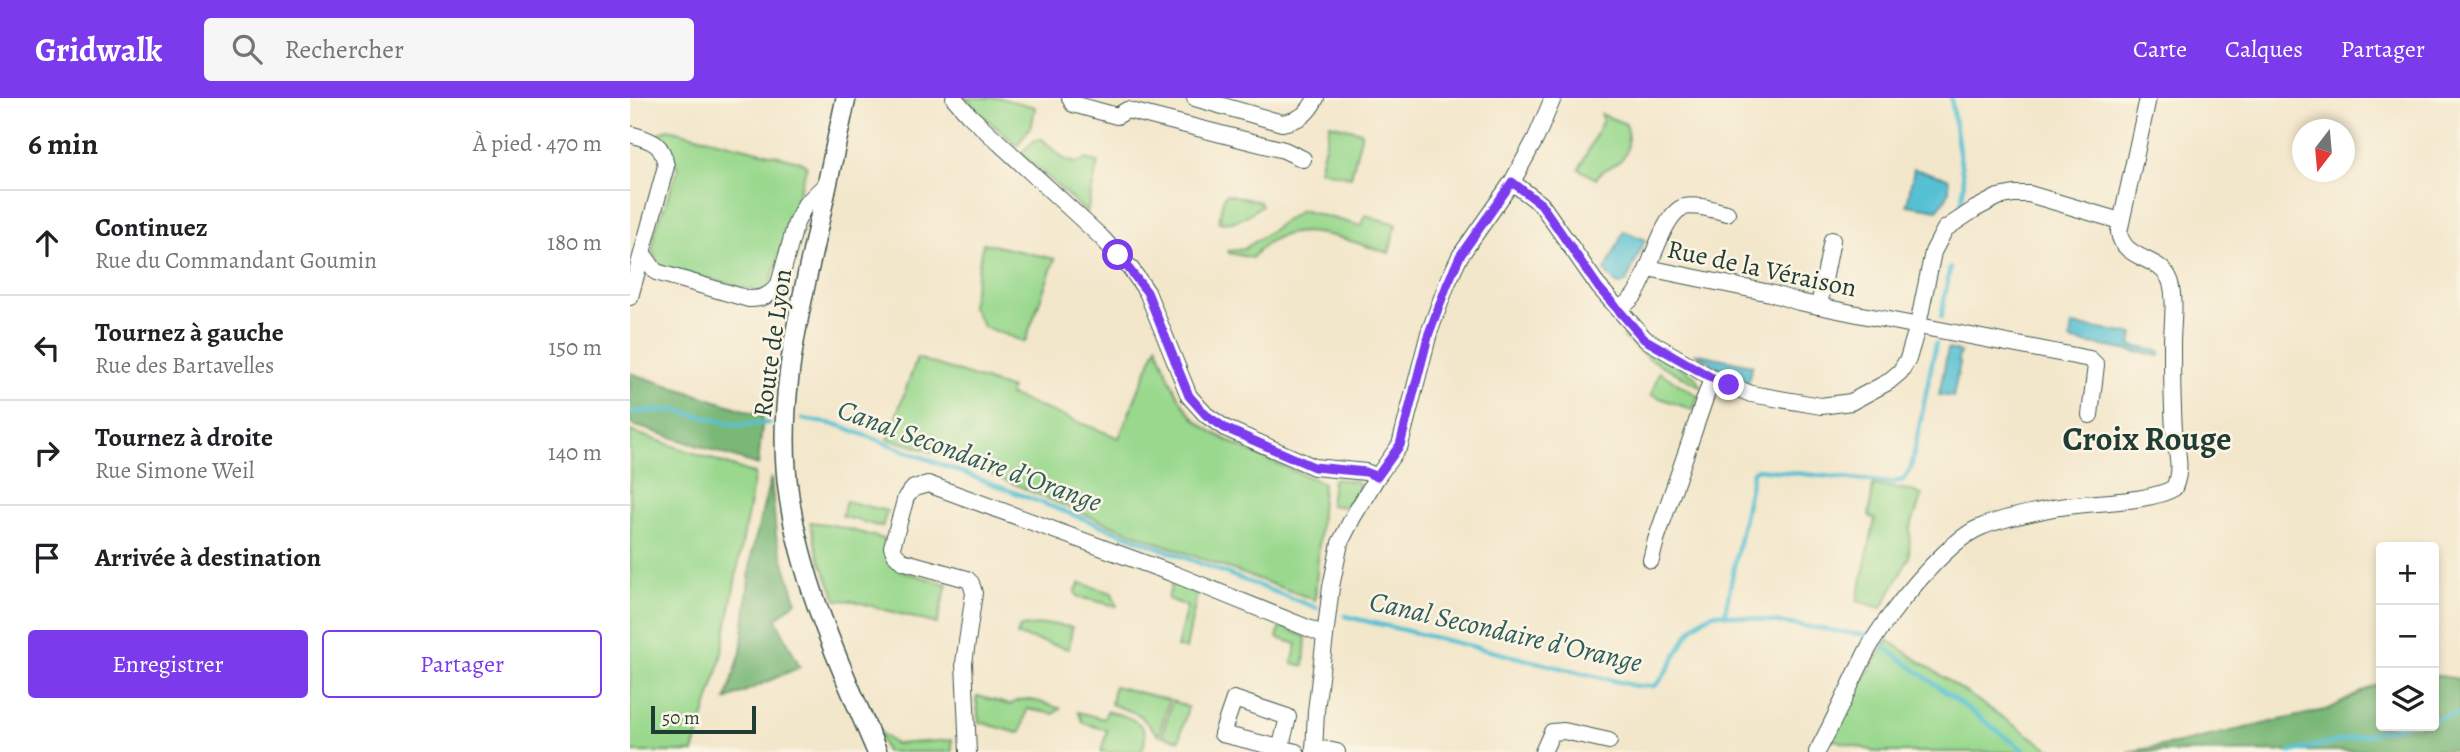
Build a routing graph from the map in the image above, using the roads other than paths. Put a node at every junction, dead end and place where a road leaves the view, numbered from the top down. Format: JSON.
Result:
{"nodes":[{"id":1,"x":846,"y":98,"type":"edge"},
{"id":2,"x":954,"y":98,"type":"edge"},
{"id":3,"x":1070,"y":98,"type":"edge"},
{"id":4,"x":1195,"y":98,"type":"edge"},
{"id":5,"x":1316,"y":98,"type":"edge"},
{"id":6,"x":1552,"y":98,"type":"edge"},
{"id":7,"x":2148,"y":98,"type":"edge"},
{"id":8,"x":1128,"y":104,"type":"edge"},
{"id":9,"x":630,"y":134,"type":"edge"},
{"id":10,"x":1303,"y":159,"type":"dead end"},
{"id":11,"x":1512,"y":182,"type":"junction"},
{"id":12,"x":827,"y":183,"type":"junction"},
{"id":13,"x":1727,"y":213,"type":"dead end"},
{"id":14,"x":2120,"y":221,"type":"junction"},
{"id":15,"x":1832,"y":240,"type":"dead end"},
{"id":16,"x":643,"y":254,"type":"junction"},
{"id":17,"x":1648,"y":268,"type":"junction"},
{"id":18,"x":630,"y":297,"type":"edge"},
{"id":19,"x":1819,"y":306,"type":"junction"},
{"id":20,"x":1618,"y":310,"type":"junction"},
{"id":21,"x":1918,"y":325,"type":"junction"},
{"id":22,"x":1712,"y":378,"type":"junction"},
{"id":23,"x":2090,"y":415,"type":"dead end"},
{"id":24,"x":1377,"y":477,"type":"junction"},
{"id":25,"x":1651,"y":560,"type":"dead end"},
{"id":26,"x":1325,"y":635,"type":"junction"},
{"id":27,"x":1609,"y":741,"type":"dead end"},
{"id":28,"x":1314,"y":749,"type":"edge"},
{"id":29,"x":877,"y":752,"type":"edge"},
{"id":30,"x":968,"y":752,"type":"edge"},
{"id":31,"x":1337,"y":752,"type":"edge"},
{"id":32,"x":1544,"y":752,"type":"edge"},
{"id":33,"x":1817,"y":752,"type":"edge"}],
"edges":[{"from":1,"to":12,"type":"main road","name":"Route de Lyon"},
{"from":2,"to":24,"type":"street"},
{"from":3,"to":8,"type":"street"},
{"from":4,"to":5,"type":"street"},
{"from":6,"to":11,"type":"street"},
{"from":7,"to":14,"type":"street"},
{"from":8,"to":10,"type":"street"},
{"from":9,"to":16,"type":"street"},
{"from":11,"to":20,"type":"street"},
{"from":11,"to":24,"type":"street"},
{"from":12,"to":16,"type":"street"},
{"from":12,"to":29,"type":"main road","name":"Route de Lyon"},
{"from":13,"to":17,"type":"street"},
{"from":14,"to":21,"type":"street"},
{"from":14,"to":33,"type":"street"},
{"from":15,"to":19,"type":"street"},
{"from":16,"to":18,"type":"street"},
{"from":17,"to":19,"type":"street","name":"Rue de la Véraison"},
{"from":17,"to":20,"type":"street","name":"Rue de la Véraison"},
{"from":19,"to":21,"type":"street","name":"Rue de la Véraison"},
{"from":20,"to":22,"type":"street"},
{"from":21,"to":22,"type":"street"},
{"from":21,"to":23,"type":"street","name":"Rue de la Véraison"},
{"from":22,"to":25,"type":"street"},
{"from":24,"to":26,"type":"street"},
{"from":26,"to":28,"type":"street"},
{"from":26,"to":30,"type":"street"},
{"from":27,"to":32,"type":"street"},
{"from":28,"to":31,"type":"street"}]}
